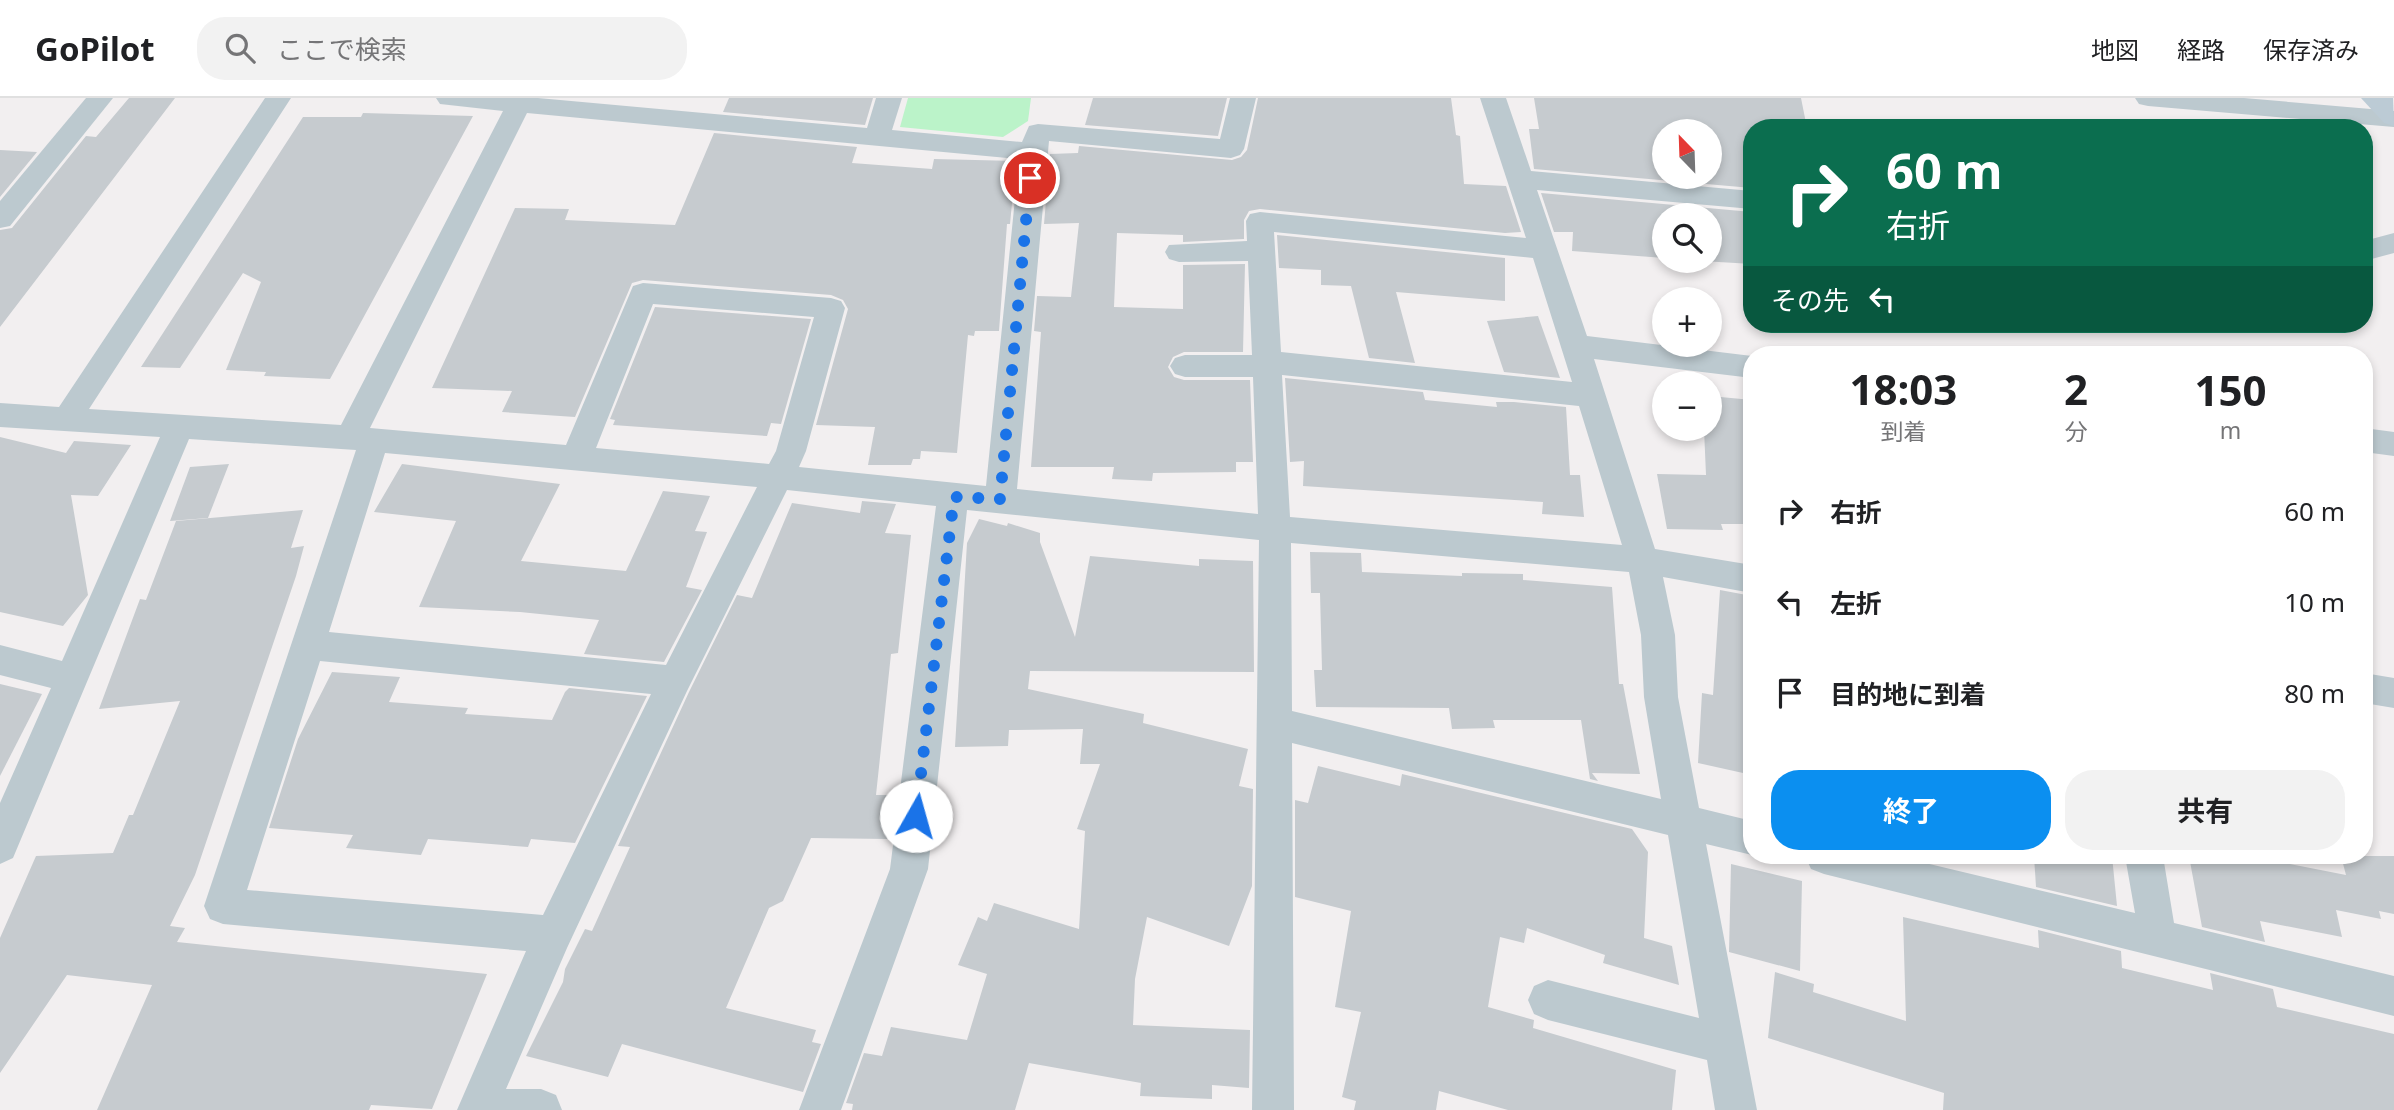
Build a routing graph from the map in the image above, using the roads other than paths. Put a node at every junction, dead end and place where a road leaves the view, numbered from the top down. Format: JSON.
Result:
{"nodes":[{"id":1,"x":100,"y":98,"type":"edge"},
{"id":2,"x":278,"y":98,"type":"edge"},
{"id":3,"x":449,"y":98,"type":"edge"},
{"id":4,"x":889,"y":98,"type":"edge"},
{"id":5,"x":1243,"y":98,"type":"edge"},
{"id":6,"x":1493,"y":98,"type":"edge"},
{"id":7,"x":2148,"y":98,"type":"edge"},
{"id":8,"x":2376,"y":98,"type":"edge"},
{"id":9,"x":519,"y":105,"type":"junction"},
{"id":10,"x":626,"y":106,"type":"edge"},
{"id":11,"x":2394,"y":117,"type":"edge"},
{"id":12,"x":877,"y":138,"type":"junction"},
{"id":13,"x":1033,"y":152,"type":"junction"},
{"id":14,"x":1520,"y":179,"type":"junction"},
{"id":15,"x":1743,"y":199,"type":"edge"},
{"id":16,"x":0,"y":219,"type":"edge"},
{"id":17,"x":2394,"y":243,"type":"edge"},
{"id":18,"x":1544,"y":249,"type":"junction"},
{"id":19,"x":2373,"y":249,"type":"edge"},
{"id":20,"x":1262,"y":251,"type":"junction"},
{"id":21,"x":1179,"y":253,"type":"dead end"},
{"id":22,"x":1578,"y":346,"type":"junction"},
{"id":23,"x":1268,"y":364,"type":"junction"},
{"id":24,"x":1185,"y":366,"type":"dead end"},
{"id":25,"x":1743,"y":366,"type":"edge"},
{"id":26,"x":1592,"y":396,"type":"junction"},
{"id":27,"x":0,"y":415,"type":"edge"},
{"id":28,"x":67,"y":419,"type":"junction"},
{"id":29,"x":179,"y":428,"type":"junction"},
{"id":30,"x":362,"y":439,"type":"junction"},
{"id":31,"x":2373,"y":441,"type":"edge"},
{"id":32,"x":2394,"y":444,"type":"edge"},
{"id":33,"x":576,"y":459,"type":"junction"},
{"id":34,"x":778,"y":477,"type":"junction"},
{"id":35,"x":954,"y":497,"type":"junction"},
{"id":36,"x":1000,"y":499,"type":"junction"},
{"id":37,"x":1275,"y":529,"type":"junction"},
{"id":38,"x":1643,"y":560,"type":"junction"},
{"id":39,"x":1743,"y":577,"type":"edge"},
{"id":40,"x":308,"y":645,"type":"junction"},
{"id":41,"x":0,"y":660,"type":"edge"},
{"id":42,"x":72,"y":678,"type":"junction"},
{"id":43,"x":675,"y":681,"type":"junction"},
{"id":44,"x":2373,"y":690,"type":"edge"},
{"id":45,"x":2394,"y":693,"type":"edge"},
{"id":46,"x":1274,"y":723,"type":"junction"},
{"id":47,"x":1685,"y":821,"type":"junction"},
{"id":48,"x":1743,"y":836,"type":"edge"},
{"id":49,"x":0,"y":846,"type":"edge"},
{"id":50,"x":1856,"y":864,"type":"edge"},
{"id":51,"x":2145,"y":864,"type":"edge"},
{"id":52,"x":553,"y":935,"type":"junction"},
{"id":53,"x":2158,"y":940,"type":"junction"},
{"id":54,"x":2394,"y":996,"type":"edge"},
{"id":55,"x":1548,"y":1000,"type":"dead end"},
{"id":56,"x":1723,"y":1044,"type":"junction"},
{"id":57,"x":1740,"y":1109,"type":"edge"},
{"id":58,"x":480,"y":1110,"type":"edge"},
{"id":59,"x":541,"y":1110,"type":"edge"},
{"id":60,"x":820,"y":1110,"type":"edge"},
{"id":61,"x":1273,"y":1110,"type":"edge"}],
"edges":[{"from":1,"to":16,"type":"street"},
{"from":2,"to":28,"type":"street"},
{"from":3,"to":9,"type":"street"},
{"from":4,"to":12,"type":"street"},
{"from":5,"to":13,"type":"street"},
{"from":6,"to":14,"type":"street"},
{"from":7,"to":11,"type":"street"},
{"from":8,"to":11,"type":"main road"},
{"from":9,"to":10,"type":"street"},
{"from":9,"to":30,"type":"street"},
{"from":10,"to":12,"type":"street"},
{"from":12,"to":13,"type":"street"},
{"from":13,"to":36,"type":"street"},
{"from":14,"to":15,"type":"street"},
{"from":14,"to":18,"type":"street"},
{"from":17,"to":19,"type":"street"},
{"from":18,"to":20,"type":"street"},
{"from":18,"to":22,"type":"street"},
{"from":20,"to":21,"type":"street"},
{"from":20,"to":23,"type":"street"},
{"from":22,"to":25,"type":"street"},
{"from":22,"to":26,"type":"street"},
{"from":23,"to":24,"type":"street"},
{"from":23,"to":26,"type":"street"},
{"from":23,"to":37,"type":"street"},
{"from":26,"to":38,"type":"street"},
{"from":27,"to":28,"type":"street"},
{"from":28,"to":29,"type":"street"},
{"from":29,"to":30,"type":"street"},
{"from":29,"to":42,"type":"street"},
{"from":30,"to":33,"type":"street"},
{"from":30,"to":40,"type":"street"},
{"from":31,"to":32,"type":"street"},
{"from":33,"to":34,"type":"street"},
{"from":33,"to":34,"type":"street"},
{"from":34,"to":35,"type":"street"},
{"from":34,"to":43,"type":"street"},
{"from":35,"to":36,"type":"street"},
{"from":35,"to":60,"type":"street"},
{"from":36,"to":37,"type":"street"},
{"from":37,"to":38,"type":"street"},
{"from":37,"to":46,"type":"street"},
{"from":38,"to":39,"type":"street"},
{"from":38,"to":47,"type":"street"},
{"from":40,"to":43,"type":"street"},
{"from":40,"to":52,"type":"street"},
{"from":41,"to":42,"type":"street"},
{"from":42,"to":49,"type":"street"},
{"from":43,"to":52,"type":"street"},
{"from":44,"to":45,"type":"street"},
{"from":46,"to":47,"type":"street"},
{"from":46,"to":61,"type":"street"},
{"from":47,"to":48,"type":"street"},
{"from":47,"to":56,"type":"street"},
{"from":50,"to":53,"type":"street"},
{"from":51,"to":53,"type":"street"},
{"from":52,"to":58,"type":"street"},
{"from":53,"to":54,"type":"street"},
{"from":55,"to":56,"type":"street"},
{"from":56,"to":57,"type":"street"},
{"from":58,"to":59,"type":"street"}]}
